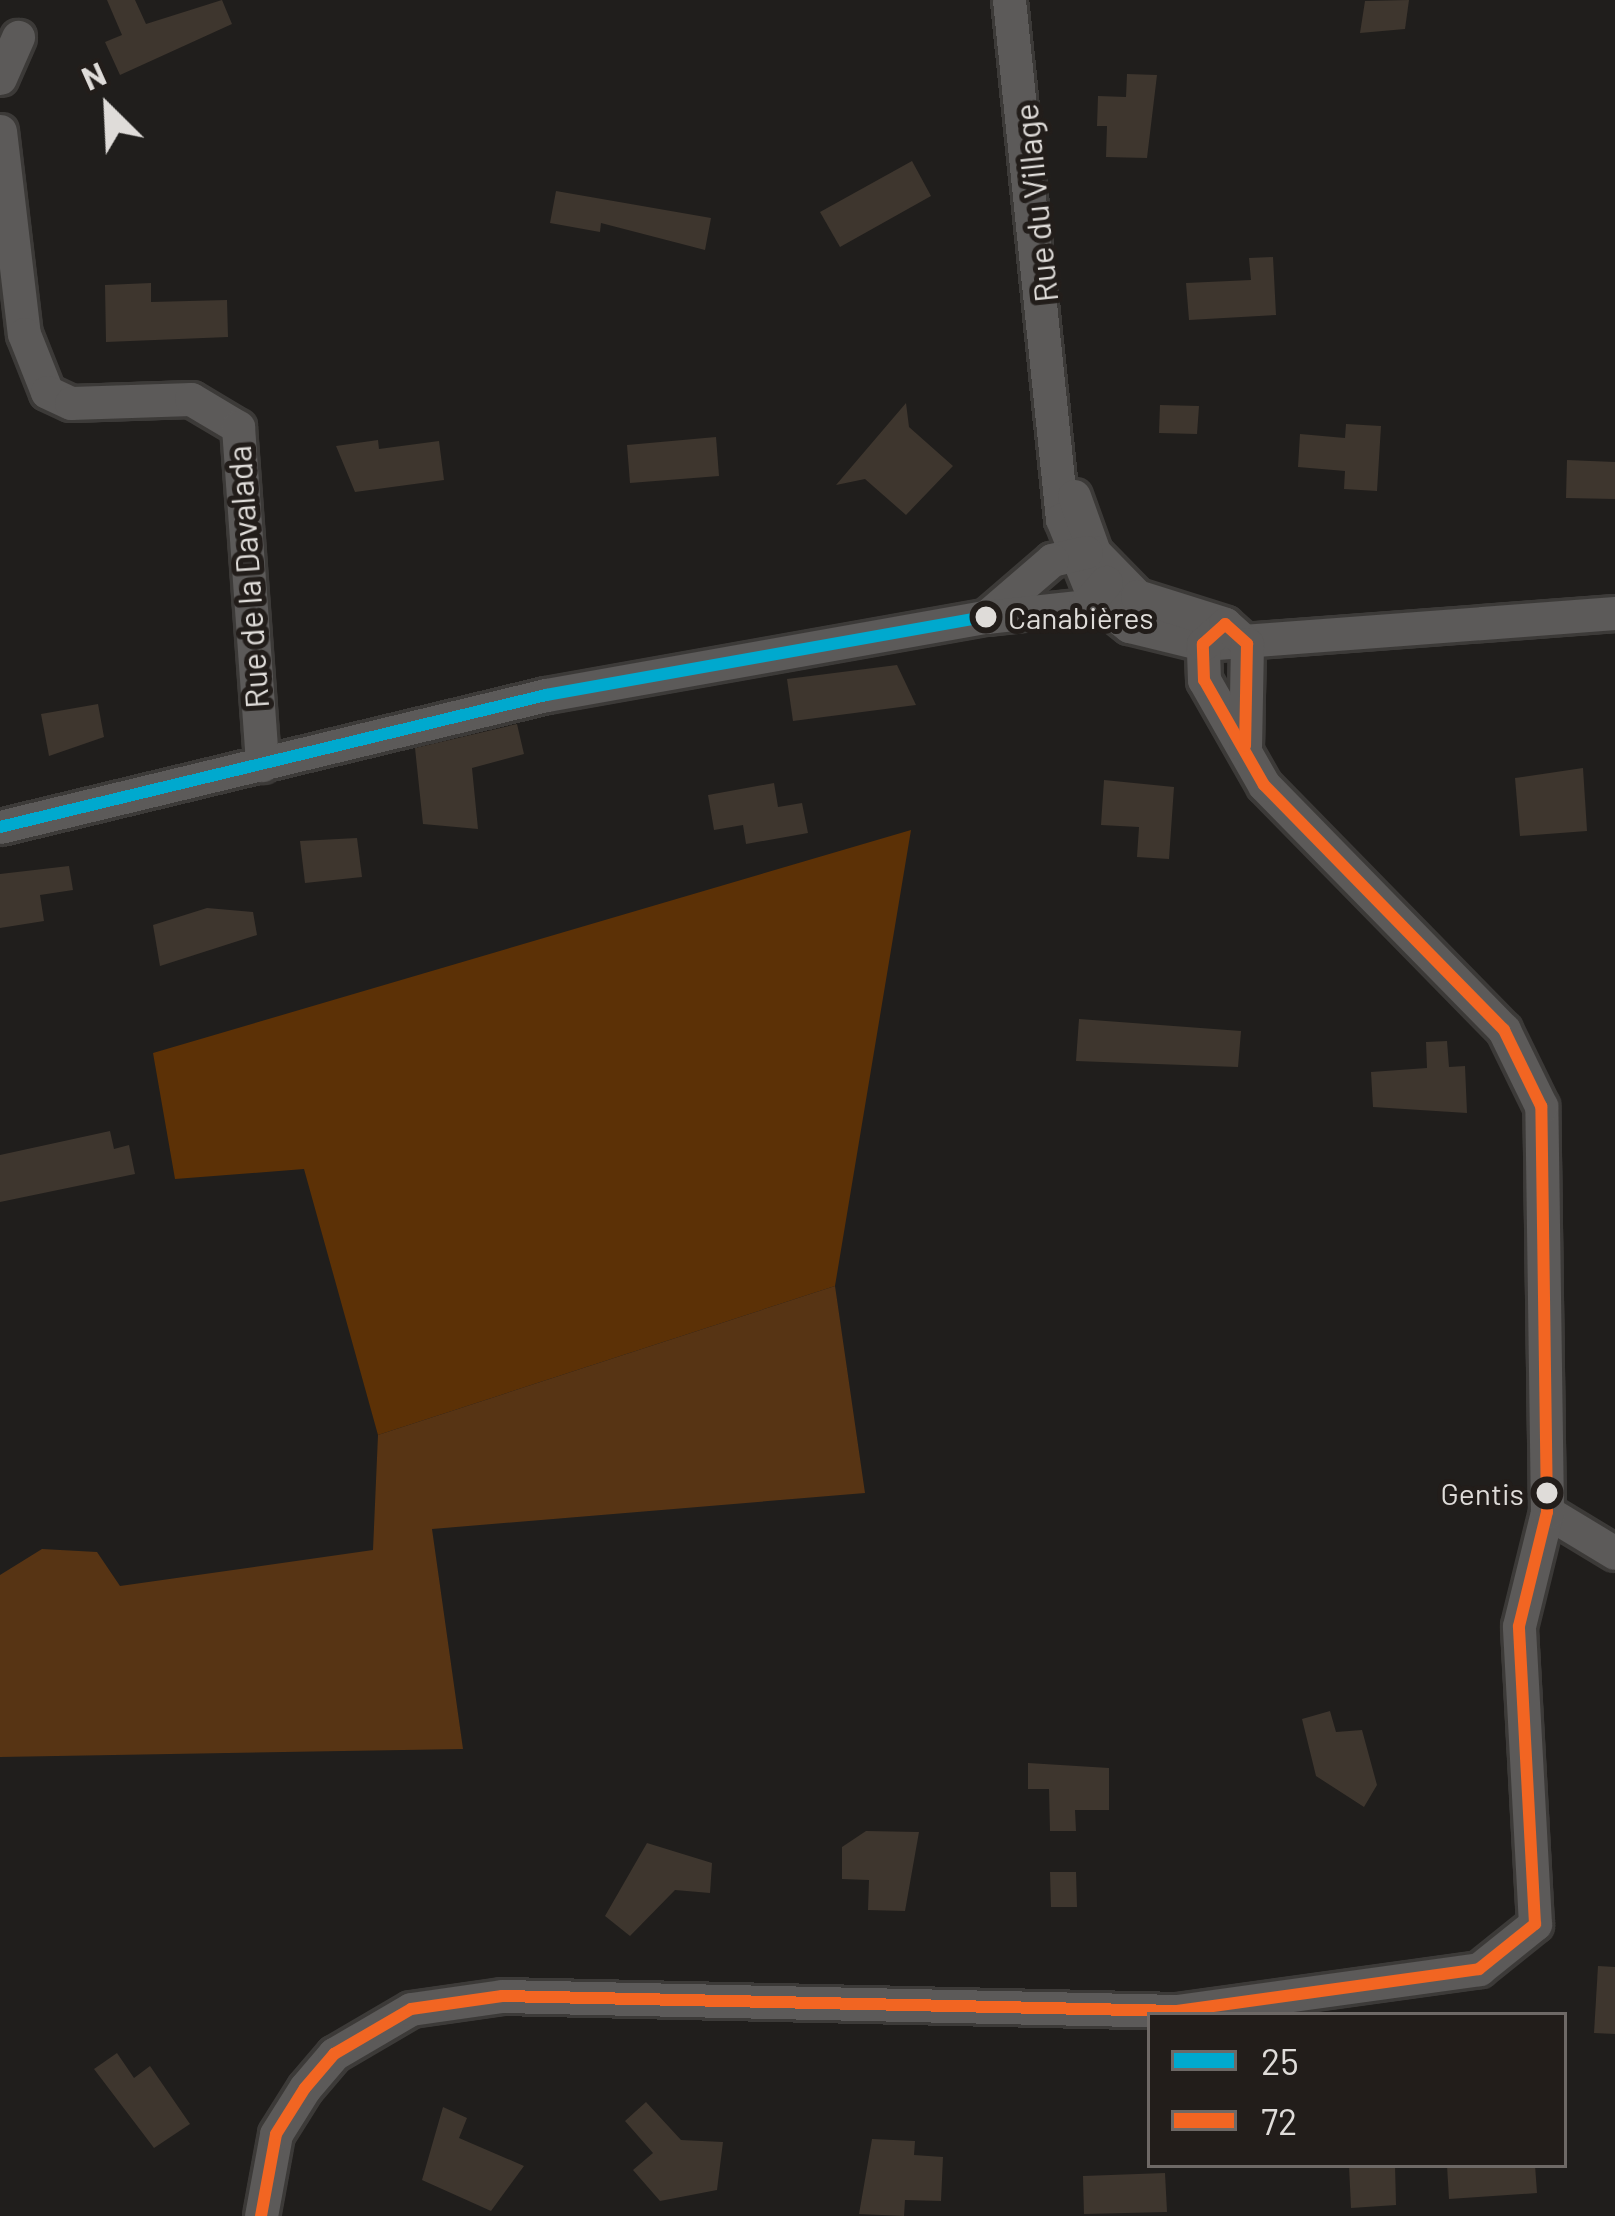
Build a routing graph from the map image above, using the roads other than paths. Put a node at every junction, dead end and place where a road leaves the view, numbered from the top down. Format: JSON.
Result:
{"nodes":[{"id":1,"x":1010,"y":0,"type":"edge"},
{"id":2,"x":18,"y":37,"type":"dead end"},
{"id":3,"x":0,"y":78,"type":"edge"},
{"id":4,"x":0,"y":131,"type":"edge"},
{"id":5,"x":1091,"y":569,"type":"junction"},
{"id":6,"x":1615,"y":613,"type":"edge"},
{"id":7,"x":986,"y":617,"type":"junction"},
{"id":8,"x":1225,"y":637,"type":"junction"},
{"id":9,"x":1245,"y":746,"type":"junction"},
{"id":10,"x":262,"y":765,"type":"junction"},
{"id":11,"x":0,"y":827,"type":"edge"},
{"id":12,"x":1547,"y":1512,"type":"junction"},
{"id":13,"x":1615,"y":1553,"type":"edge"},
{"id":14,"x":262,"y":2216,"type":"edge"}],
"edges":[{"from":1,"to":5,"type":"street","name":"Rue du Village"},
{"from":2,"to":3,"type":"street"},
{"from":4,"to":10,"type":"street","name":"Rue de la Davalada"},
{"from":5,"to":7,"type":"street"},
{"from":5,"to":7,"type":"street"},
{"from":5,"to":8,"type":"street"},
{"from":6,"to":8,"type":"street"},
{"from":7,"to":10,"type":"street"},
{"from":8,"to":9,"type":"street"},
{"from":8,"to":9,"type":"street"},
{"from":9,"to":12,"type":"street"},
{"from":10,"to":11,"type":"street"},
{"from":12,"to":13,"type":"street"},
{"from":12,"to":14,"type":"street"}]}
